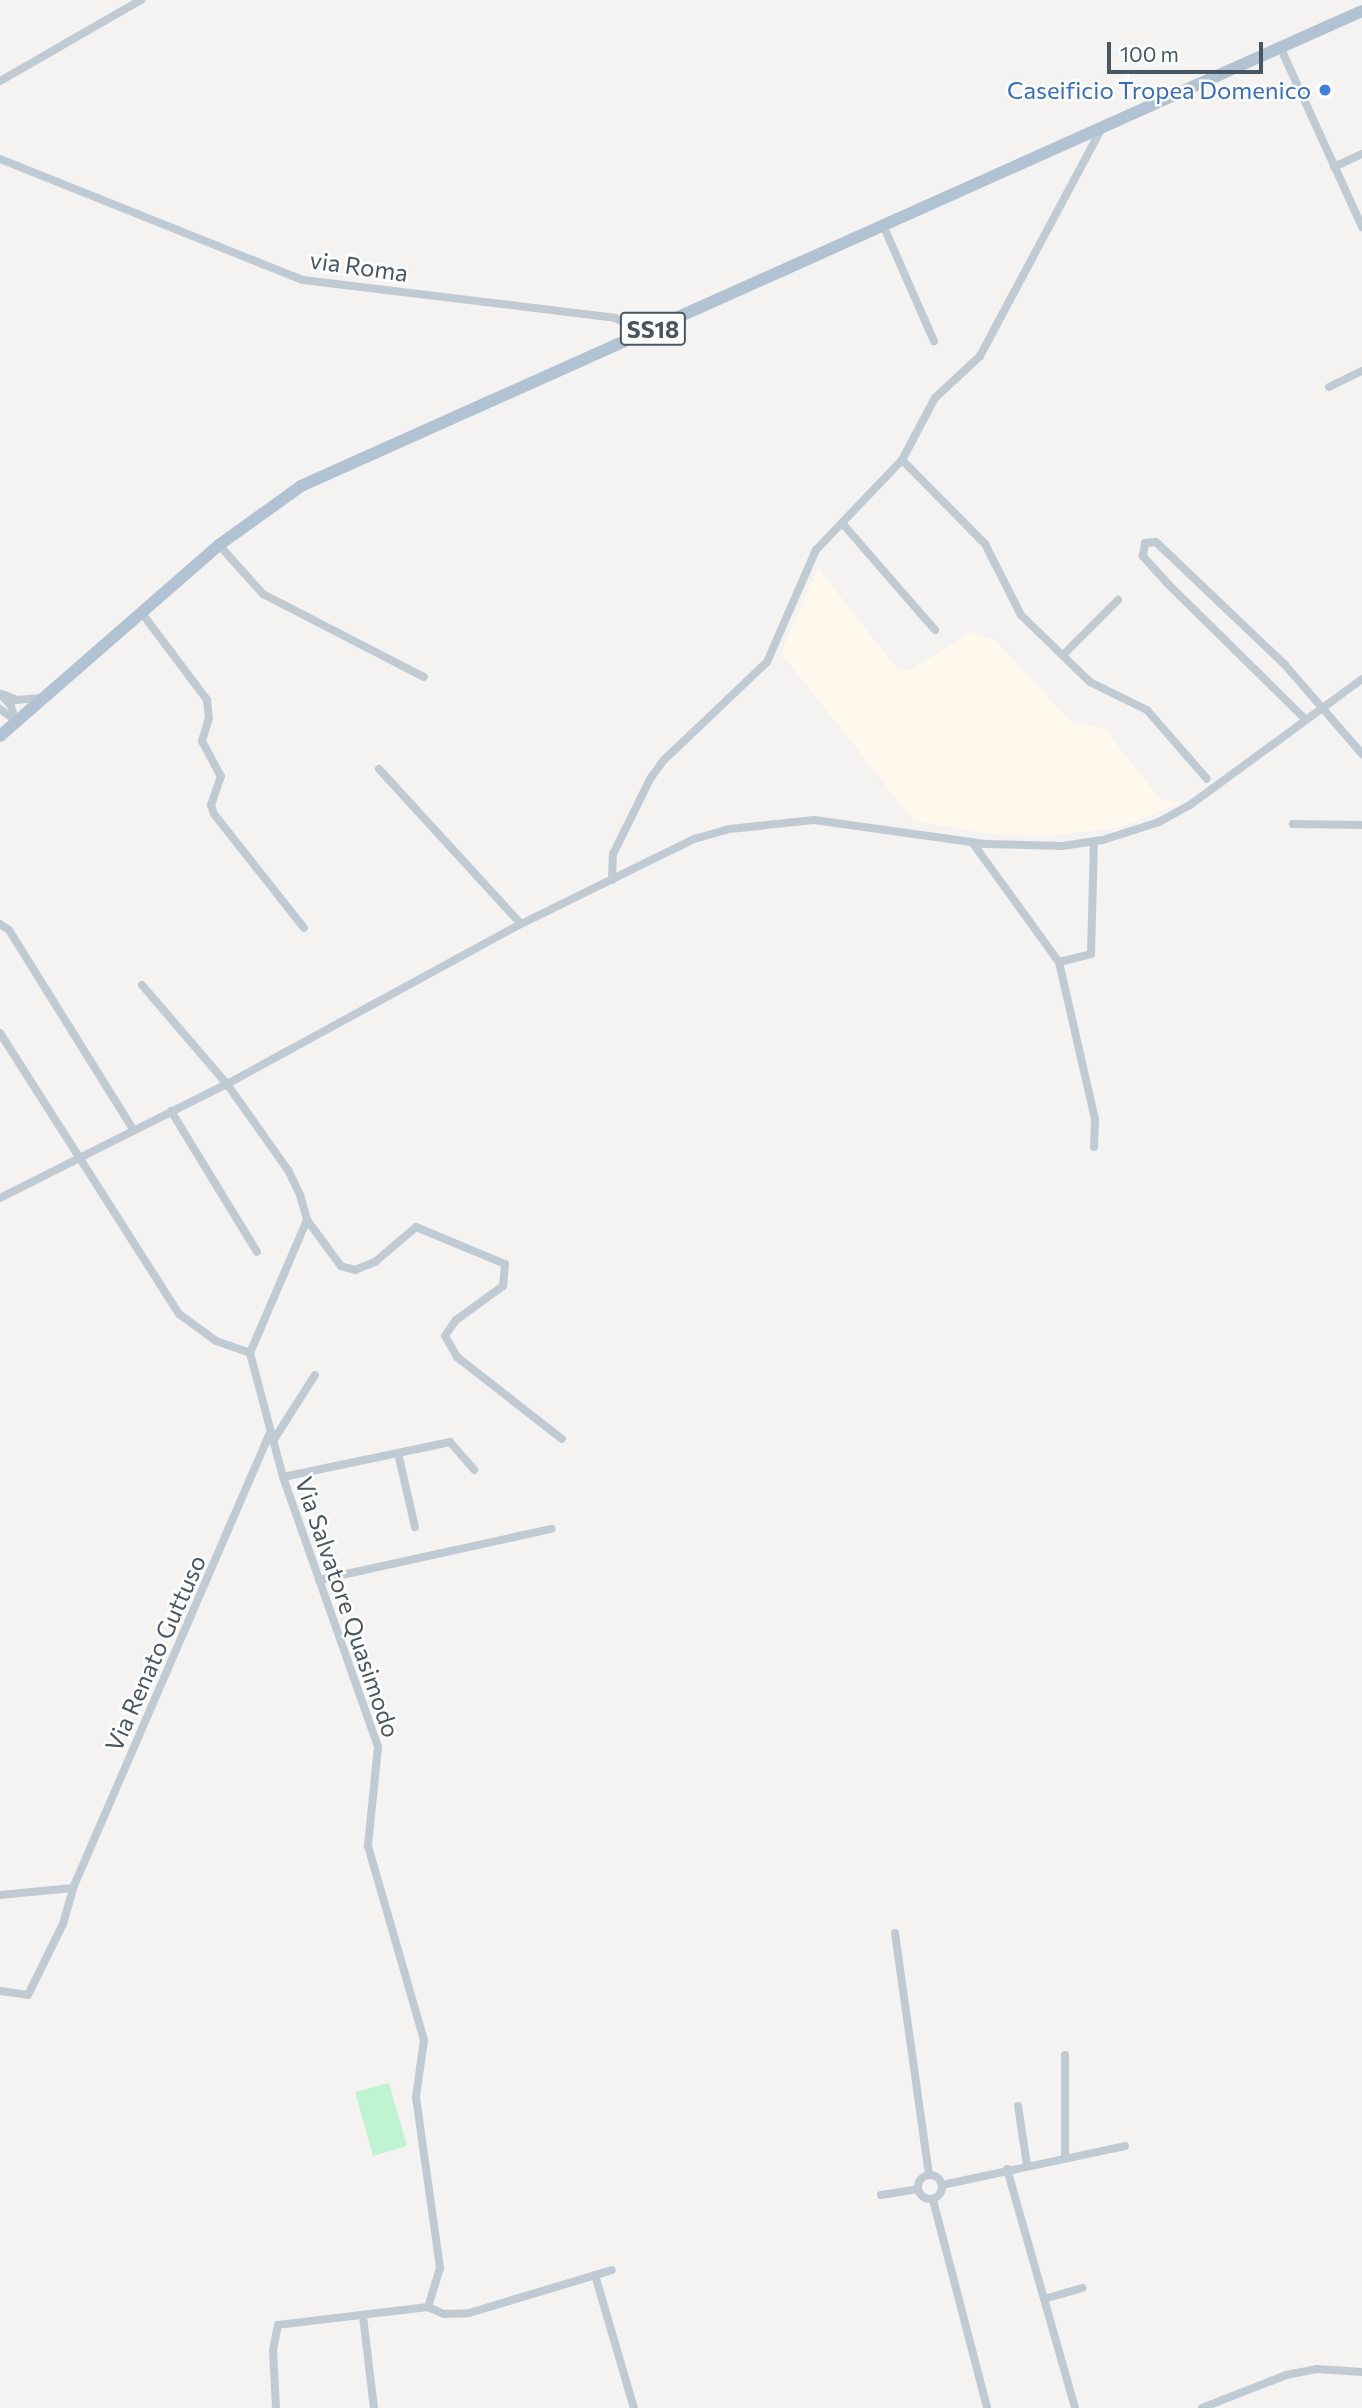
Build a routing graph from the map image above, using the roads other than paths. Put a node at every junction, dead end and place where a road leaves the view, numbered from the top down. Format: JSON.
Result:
{"nodes":[{"id":1,"x":141,"y":0,"type":"edge"},
{"id":2,"x":1362,"y":11,"type":"edge"},
{"id":3,"x":1281,"y":50,"type":"junction"},
{"id":4,"x":0,"y":81,"type":"edge"},
{"id":5,"x":1103,"y":126,"type":"junction"},
{"id":6,"x":1362,"y":154,"type":"edge"},
{"id":7,"x":0,"y":159,"type":"edge"},
{"id":8,"x":1334,"y":167,"type":"junction"},
{"id":9,"x":883,"y":225,"type":"junction"},
{"id":10,"x":1362,"y":227,"type":"edge"},
{"id":11,"x":647,"y":332,"type":"junction"},
{"id":12,"x":934,"y":341,"type":"dead end"},
{"id":13,"x":1362,"y":371,"type":"edge"},
{"id":14,"x":1329,"y":387,"type":"dead end"},
{"id":15,"x":902,"y":460,"type":"junction"},
{"id":16,"x":842,"y":523,"type":"junction"},
{"id":17,"x":219,"y":545,"type":"junction"},
{"id":18,"x":1118,"y":600,"type":"dead end"},
{"id":19,"x":141,"y":612,"type":"junction"},
{"id":20,"x":935,"y":630,"type":"dead end"},
{"id":21,"x":1063,"y":655,"type":"junction"},
{"id":22,"x":424,"y":677,"type":"dead end"},
{"id":23,"x":1362,"y":679,"type":"edge"},
{"id":24,"x":0,"y":694,"type":"edge"},
{"id":25,"x":40,"y":698,"type":"junction"},
{"id":26,"x":1325,"y":706,"type":"junction"},
{"id":27,"x":0,"y":709,"type":"edge"},
{"id":28,"x":15,"y":720,"type":"junction"},
{"id":29,"x":1306,"y":720,"type":"junction"},
{"id":30,"x":0,"y":736,"type":"edge"},
{"id":31,"x":1362,"y":754,"type":"edge"},
{"id":32,"x":379,"y":769,"type":"dead end"},
{"id":33,"x":1207,"y":779,"type":"dead end"},
{"id":34,"x":1293,"y":824,"type":"dead end"},
{"id":35,"x":1362,"y":825,"type":"edge"},
{"id":36,"x":972,"y":842,"type":"junction"},
{"id":37,"x":1094,"y":842,"type":"junction"},
{"id":38,"x":612,"y":880,"type":"junction"},
{"id":39,"x":0,"y":924,"type":"edge"},
{"id":40,"x":521,"y":924,"type":"junction"},
{"id":41,"x":304,"y":928,"type":"dead end"},
{"id":42,"x":1059,"y":962,"type":"junction"},
{"id":43,"x":142,"y":985,"type":"dead end"},
{"id":44,"x":0,"y":1033,"type":"edge"},
{"id":45,"x":227,"y":1084,"type":"junction"},
{"id":46,"x":171,"y":1111,"type":"junction"},
{"id":47,"x":133,"y":1129,"type":"junction"},
{"id":48,"x":1094,"y":1147,"type":"dead end"},
{"id":49,"x":79,"y":1155,"type":"junction"},
{"id":50,"x":0,"y":1198,"type":"edge"},
{"id":51,"x":307,"y":1220,"type":"junction"},
{"id":52,"x":257,"y":1251,"type":"dead end"},
{"id":53,"x":250,"y":1353,"type":"junction"},
{"id":54,"x":315,"y":1375,"type":"dead end"},
{"id":55,"x":271,"y":1437,"type":"junction"},
{"id":56,"x":562,"y":1439,"type":"dead end"},
{"id":57,"x":398,"y":1452,"type":"junction"},
{"id":58,"x":474,"y":1470,"type":"dead end"},
{"id":59,"x":283,"y":1477,"type":"junction"},
{"id":60,"x":415,"y":1527,"type":"dead end"},
{"id":61,"x":551,"y":1529,"type":"dead end"},
{"id":62,"x":319,"y":1580,"type":"junction"},
{"id":63,"x":73,"y":1888,"type":"junction"},
{"id":64,"x":0,"y":1895,"type":"edge"},
{"id":65,"x":895,"y":1933,"type":"dead end"},
{"id":66,"x":0,"y":1991,"type":"edge"},
{"id":67,"x":1065,"y":2055,"type":"dead end"},
{"id":68,"x":1018,"y":2106,"type":"dead end"},
{"id":69,"x":1125,"y":2146,"type":"dead end"},
{"id":70,"x":1065,"y":2157,"type":"junction"},
{"id":71,"x":1027,"y":2165,"type":"junction"},
{"id":72,"x":1007,"y":2169,"type":"junction"},
{"id":73,"x":929,"y":2175,"type":"junction"},
{"id":74,"x":942,"y":2185,"type":"junction"},
{"id":75,"x":917,"y":2189,"type":"junction"},
{"id":76,"x":881,"y":2195,"type":"dead end"},
{"id":77,"x":933,"y":2200,"type":"junction"},
{"id":78,"x":612,"y":2270,"type":"dead end"},
{"id":79,"x":595,"y":2275,"type":"junction"},
{"id":80,"x":1082,"y":2288,"type":"dead end"},
{"id":81,"x":1044,"y":2299,"type":"junction"},
{"id":82,"x":428,"y":2307,"type":"junction"},
{"id":83,"x":363,"y":2316,"type":"junction"},
{"id":84,"x":1362,"y":2372,"type":"edge"},
{"id":85,"x":276,"y":2408,"type":"edge"},
{"id":86,"x":374,"y":2408,"type":"edge"},
{"id":87,"x":634,"y":2408,"type":"edge"},
{"id":88,"x":988,"y":2408,"type":"edge"},
{"id":89,"x":1075,"y":2408,"type":"edge"},
{"id":90,"x":1202,"y":2408,"type":"edge"}],
"edges":[{"from":1,"to":4,"type":"street"},
{"from":2,"to":3,"type":"main road","number":"SS18"},
{"from":3,"to":5,"type":"main road","number":"SS18"},
{"from":3,"to":8,"type":"street"},
{"from":5,"to":9,"type":"main road","number":"SS18"},
{"from":5,"to":15,"type":"street"},
{"from":6,"to":8,"type":"street"},
{"from":7,"to":11,"type":"street","name":"via Roma"},
{"from":8,"to":10,"type":"street"},
{"from":9,"to":11,"type":"main road","number":"SS18"},
{"from":9,"to":12,"type":"street"},
{"from":11,"to":17,"type":"main road","number":"SS18"},
{"from":13,"to":14,"type":"street"},
{"from":15,"to":16,"type":"street"},
{"from":15,"to":21,"type":"street"},
{"from":16,"to":20,"type":"street"},
{"from":16,"to":38,"type":"street"},
{"from":17,"to":19,"type":"main road","number":"SS18"},
{"from":17,"to":22,"type":"street"},
{"from":18,"to":21,"type":"street"},
{"from":19,"to":25,"type":"main road","number":"SS18"},
{"from":19,"to":41,"type":"street"},
{"from":21,"to":33,"type":"street"},
{"from":23,"to":26,"type":"street"},
{"from":24,"to":25,"type":"street"},
{"from":24,"to":28,"type":"street"},
{"from":25,"to":28,"type":"main road","number":"SS18"},
{"from":26,"to":29,"type":"street"},
{"from":26,"to":29,"type":"street"},
{"from":26,"to":31,"type":"street"},
{"from":27,"to":28,"type":"street"},
{"from":28,"to":30,"type":"main road","number":"SS18"},
{"from":29,"to":37,"type":"street"},
{"from":32,"to":40,"type":"street"},
{"from":34,"to":35,"type":"street"},
{"from":36,"to":37,"type":"street"},
{"from":36,"to":38,"type":"street"},
{"from":36,"to":42,"type":"street"},
{"from":37,"to":42,"type":"street"},
{"from":38,"to":40,"type":"street"},
{"from":39,"to":47,"type":"street"},
{"from":40,"to":45,"type":"street"},
{"from":42,"to":48,"type":"street"},
{"from":43,"to":45,"type":"street"},
{"from":44,"to":49,"type":"street"},
{"from":45,"to":46,"type":"street"},
{"from":45,"to":51,"type":"street"},
{"from":46,"to":47,"type":"street"},
{"from":46,"to":52,"type":"street"},
{"from":47,"to":49,"type":"street"},
{"from":49,"to":50,"type":"street"},
{"from":49,"to":53,"type":"street"},
{"from":51,"to":53,"type":"street"},
{"from":51,"to":56,"type":"street"},
{"from":53,"to":55,"type":"street","name":"Via Salvatore Quasimodo"},
{"from":54,"to":55,"type":"street","name":"Via Renato Guttuso"},
{"from":55,"to":59,"type":"street","name":"Via Salvatore Quasimodo"},
{"from":55,"to":63,"type":"street","name":"Via Renato Guttuso"},
{"from":57,"to":58,"type":"street"},
{"from":57,"to":59,"type":"street"},
{"from":57,"to":60,"type":"street"},
{"from":59,"to":62,"type":"street","name":"Via Salvatore Quasimodo"},
{"from":61,"to":62,"type":"street"},
{"from":62,"to":82,"type":"street","name":"Via Salvatore Quasimodo"},
{"from":63,"to":64,"type":"street"},
{"from":63,"to":66,"type":"street","name":"Via Renato Guttuso"},
{"from":65,"to":73,"type":"street"},
{"from":67,"to":70,"type":"street"},
{"from":68,"to":71,"type":"street"},
{"from":69,"to":70,"type":"street"},
{"from":70,"to":71,"type":"street"},
{"from":71,"to":72,"type":"street"},
{"from":72,"to":74,"type":"street"},
{"from":72,"to":81,"type":"street"},
{"from":73,"to":74,"type":"street"},
{"from":73,"to":75,"type":"street"},
{"from":74,"to":77,"type":"street"},
{"from":75,"to":76,"type":"street"},
{"from":75,"to":77,"type":"street"},
{"from":77,"to":88,"type":"street"},
{"from":78,"to":79,"type":"street"},
{"from":79,"to":82,"type":"street"},
{"from":79,"to":87,"type":"street"},
{"from":80,"to":81,"type":"street"},
{"from":81,"to":89,"type":"street"},
{"from":82,"to":83,"type":"street"},
{"from":83,"to":85,"type":"street"},
{"from":83,"to":86,"type":"street"},
{"from":84,"to":90,"type":"street"}]}
